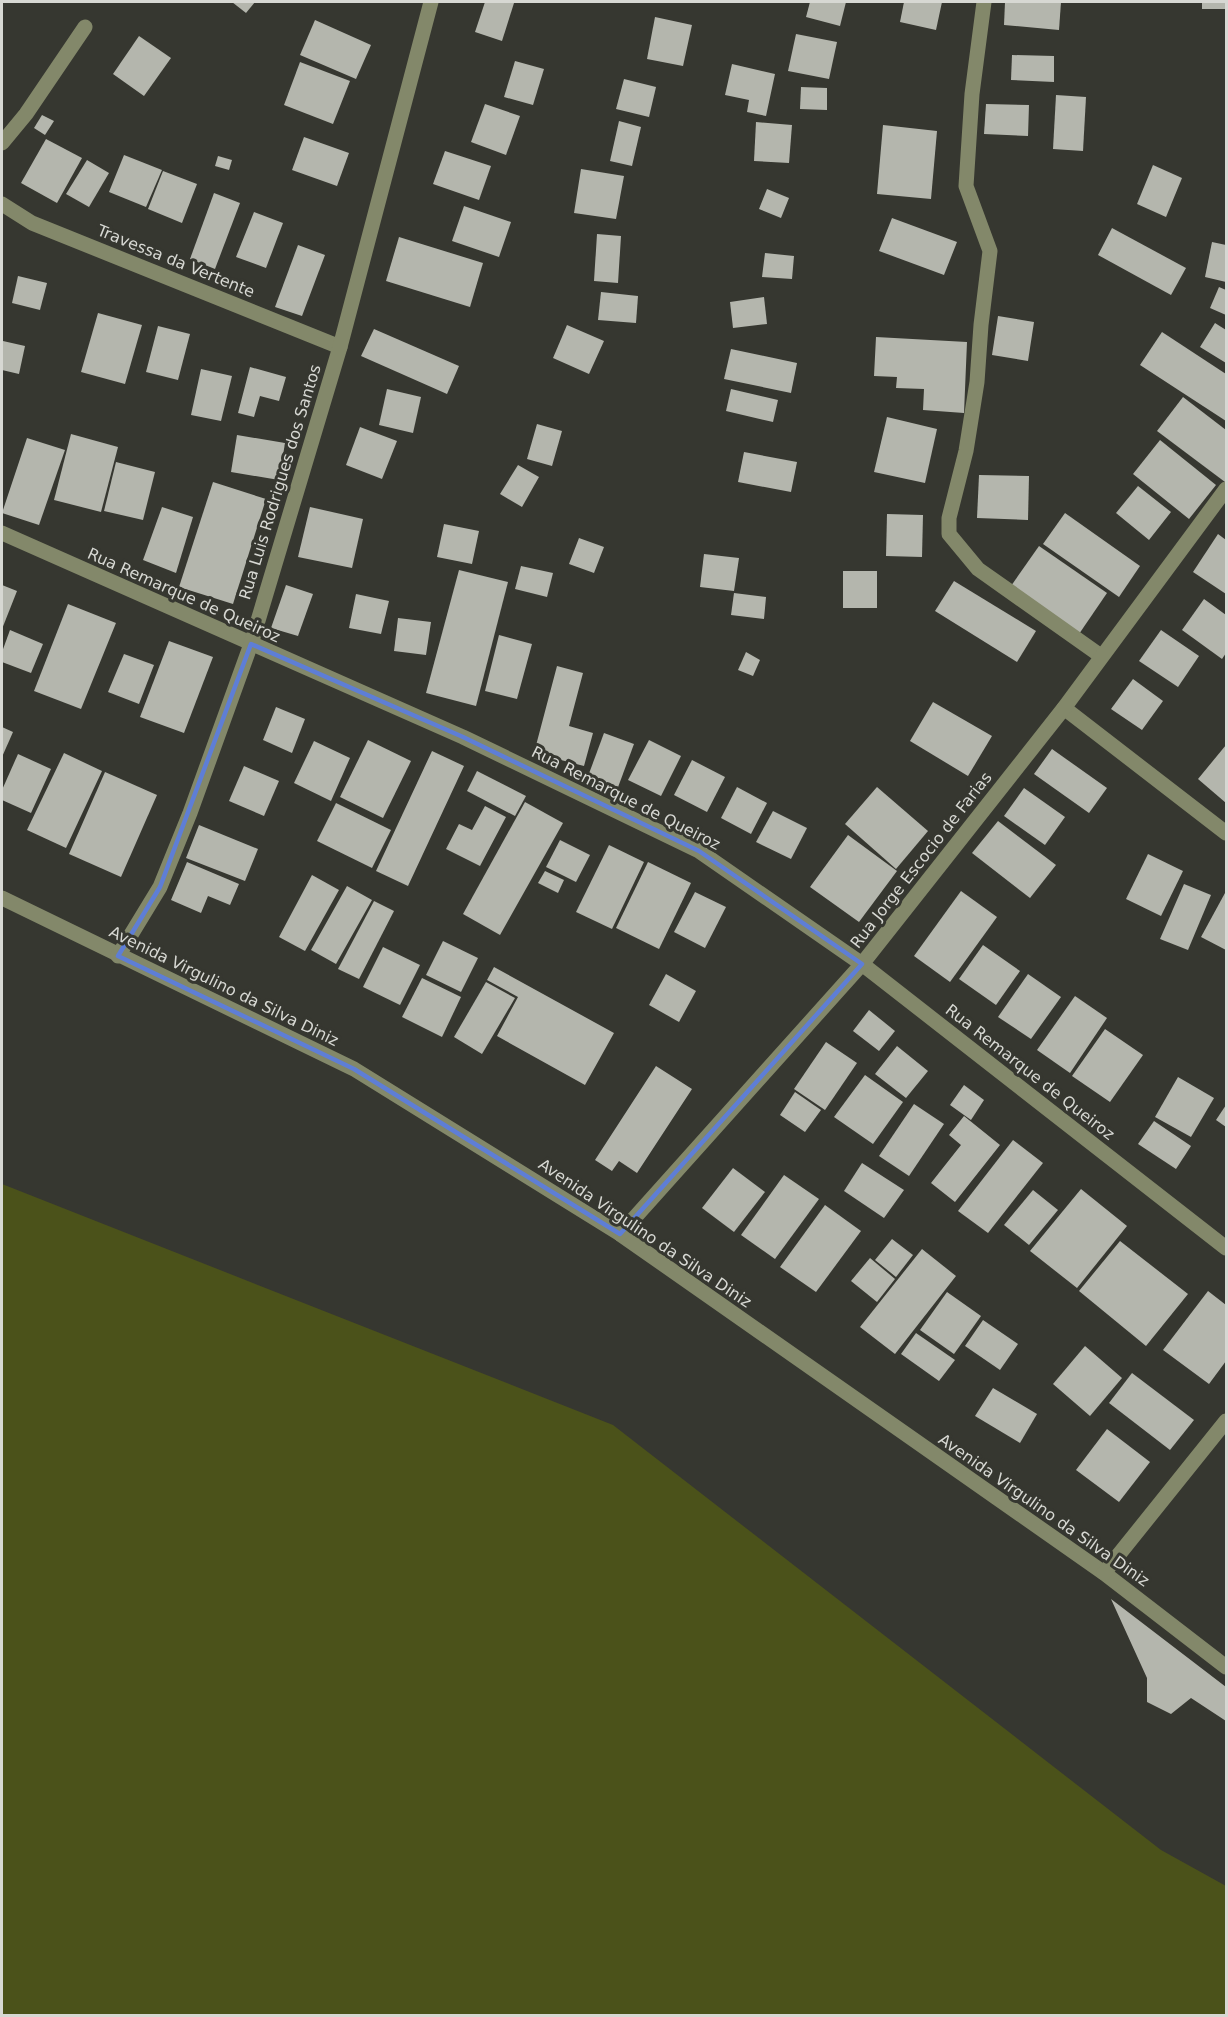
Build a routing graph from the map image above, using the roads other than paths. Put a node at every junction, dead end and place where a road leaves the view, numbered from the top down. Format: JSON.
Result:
{"nodes":[{"id":1,"x":431,"y":2,"type":"edge"},
{"id":2,"x":984,"y":2,"type":"edge"},
{"id":3,"x":85,"y":27,"type":"dead end"},
{"id":4,"x":2,"y":143,"type":"edge"},
{"id":5,"x":2,"y":204,"type":"edge"},
{"id":6,"x":339,"y":347,"type":"junction"},
{"id":7,"x":1227,"y":489,"type":"edge"},
{"id":8,"x":2,"y":533,"type":"edge"},
{"id":9,"x":250,"y":644,"type":"junction"},
{"id":10,"x":1101,"y":656,"type":"junction"},
{"id":11,"x":1064,"y":708,"type":"junction"},
{"id":12,"x":1227,"y":833,"type":"edge"},
{"id":13,"x":2,"y":898,"type":"edge"},
{"id":14,"x":118,"y":956,"type":"junction"},
{"id":15,"x":862,"y":964,"type":"junction"},
{"id":16,"x":620,"y":1234,"type":"junction"},
{"id":17,"x":1227,"y":1248,"type":"edge"},
{"id":18,"x":1227,"y":1421,"type":"edge"},
{"id":19,"x":1104,"y":1573,"type":"junction"},
{"id":20,"x":1227,"y":1666,"type":"edge"}],
"edges":[{"from":1,"to":6,"type":"street","name":"Rua Luis Rodrigues dos Santos"},
{"from":2,"to":10,"type":"street"},
{"from":3,"to":4,"type":"street"},
{"from":5,"to":6,"type":"street","name":"Travessa da Vertente"},
{"from":6,"to":9,"type":"street","name":"Rua Luis Rodrigues dos Santos"},
{"from":7,"to":10,"type":"street","name":"Rua Jorge Escocio de Farias"},
{"from":8,"to":9,"type":"street","name":"Rua Remarque de Queiroz"},
{"from":9,"to":14,"type":"street","name":"Rua Luis Rodrigues dos Santos"},
{"from":9,"to":15,"type":"street","name":"Rua Remarque de Queiroz"},
{"from":10,"to":11,"type":"street","name":"Rua Jorge Escocio de Farias"},
{"from":11,"to":12,"type":"street"},
{"from":11,"to":15,"type":"street","name":"Rua Jorge Escocio de Farias"},
{"from":13,"to":14,"type":"street","name":"Avenida Virgulino da Silva Diniz"},
{"from":14,"to":16,"type":"street","name":"Avenida Virgulino da Silva Diniz"},
{"from":15,"to":16,"type":"street","name":"Rua Jorge Escocio de Farias"},
{"from":15,"to":17,"type":"street","name":"Rua Remarque de Queiroz"},
{"from":16,"to":19,"type":"street","name":"Avenida Virgulino da Silva Diniz"},
{"from":18,"to":19,"type":"street"},
{"from":19,"to":20,"type":"street","name":"Avenida Virgulino da Silva Diniz"}]}
